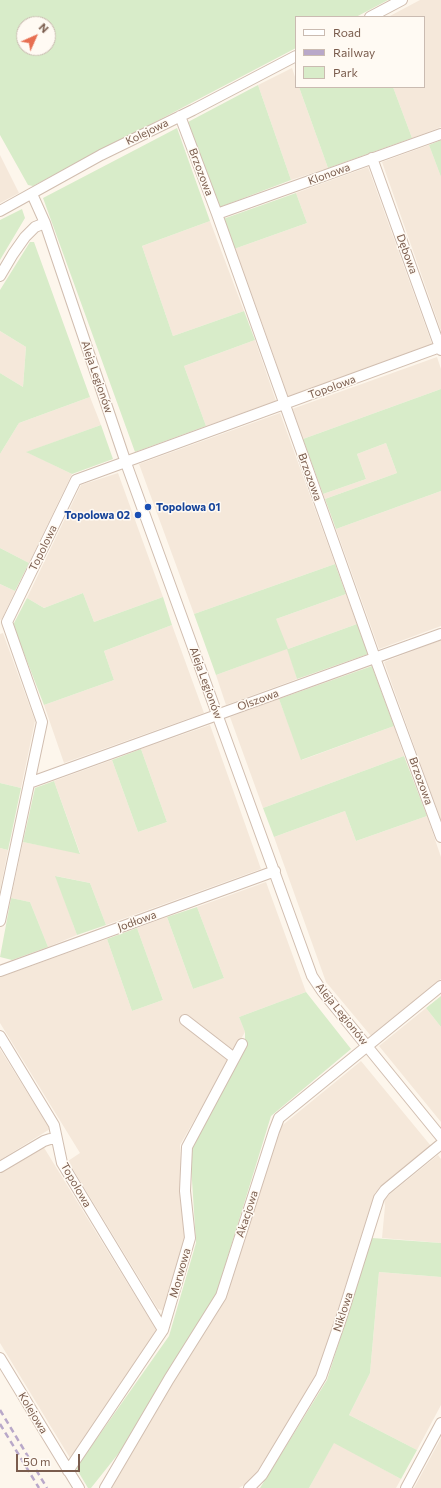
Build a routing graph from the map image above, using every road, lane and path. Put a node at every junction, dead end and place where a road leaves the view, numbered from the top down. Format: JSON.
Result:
{"nodes":[{"id":1,"x":402,"y":0,"type":"edge"},
{"id":2,"x":372,"y":16,"type":"edge"},
{"id":3,"x":295,"y":57,"type":"edge"},
{"id":4,"x":180,"y":116,"type":"junction"},
{"id":5,"x":441,"y":134,"type":"edge"},
{"id":6,"x":372,"y":158,"type":"junction"},
{"id":7,"x":32,"y":194,"type":"junction"},
{"id":8,"x":0,"y":211,"type":"edge"},
{"id":9,"x":217,"y":214,"type":"junction"},
{"id":10,"x":45,"y":223,"type":"junction"},
{"id":11,"x":0,"y":276,"type":"edge"},
{"id":12,"x":440,"y":348,"type":"edge"},
{"id":13,"x":284,"y":404,"type":"junction"},
{"id":14,"x":126,"y":463,"type":"junction"},
{"id":15,"x":3,"y":624,"type":"edge"},
{"id":16,"x":441,"y":634,"type":"edge"},
{"id":17,"x":375,"y":658,"type":"junction"},
{"id":18,"x":218,"y":715,"type":"junction"},
{"id":19,"x":29,"y":783,"type":"junction"},
{"id":20,"x":441,"y":837,"type":"edge"},
{"id":21,"x":275,"y":872,"type":"junction"},
{"id":22,"x":0,"y":921,"type":"edge"},
{"id":23,"x":0,"y":971,"type":"edge"},
{"id":24,"x":441,"y":986,"type":"edge"},
{"id":25,"x":185,"y":1020,"type":"dead end"},
{"id":26,"x":0,"y":1036,"type":"edge"},
{"id":27,"x":242,"y":1044,"type":"dead end"},
{"id":28,"x":368,"y":1046,"type":"junction"},
{"id":29,"x":234,"y":1058,"type":"junction"},
{"id":30,"x":441,"y":1137,"type":"edge"},
{"id":31,"x":56,"y":1139,"type":"junction"},
{"id":32,"x":441,"y":1144,"type":"edge"},
{"id":33,"x":0,"y":1167,"type":"edge"},
{"id":34,"x":163,"y":1330,"type":"junction"},
{"id":35,"x":0,"y":1358,"type":"edge"},
{"id":36,"x":441,"y":1423,"type":"edge"},
{"id":37,"x":68,"y":1471,"type":"junction"},
{"id":38,"x":79,"y":1488,"type":"edge"},
{"id":39,"x":105,"y":1488,"type":"edge"},
{"id":40,"x":249,"y":1488,"type":"edge"},
{"id":41,"x":406,"y":1488,"type":"edge"}],
"edges":[{"from":1,"to":2,"type":"street"},
{"from":3,"to":4,"type":"street","name":"Kolejowa"},
{"from":4,"to":7,"type":"street","name":"Kolejowa"},
{"from":4,"to":9,"type":"street","name":"Brzozowa"},
{"from":5,"to":6,"type":"street","name":"Klonowa"},
{"from":6,"to":9,"type":"street","name":"Klonowa"},
{"from":6,"to":12,"type":"street","name":"Dębowa"},
{"from":7,"to":8,"type":"street","name":"Kolejowa"},
{"from":7,"to":10,"type":"street","name":"Aleja Legionów"},
{"from":9,"to":13,"type":"street","name":"Brzozowa"},
{"from":10,"to":11,"type":"street"},
{"from":10,"to":14,"type":"street","name":"Aleja Legionów"},
{"from":12,"to":13,"type":"street","name":"Topolowa"},
{"from":13,"to":14,"type":"street","name":"Topolowa"},
{"from":13,"to":17,"type":"street","name":"Brzozowa"},
{"from":14,"to":15,"type":"street","name":"Topolowa"},
{"from":14,"to":18,"type":"street","name":"Aleja Legionów"},
{"from":15,"to":19,"type":"street","name":"Topolowa"},
{"from":16,"to":17,"type":"street","name":"Olszowa"},
{"from":17,"to":18,"type":"street","name":"Olszowa"},
{"from":17,"to":20,"type":"street","name":"Brzozowa"},
{"from":18,"to":19,"type":"street","name":"Olszowa"},
{"from":18,"to":21,"type":"street","name":"Aleja Legionów"},
{"from":19,"to":22,"type":"street","name":"Topolowa"},
{"from":21,"to":23,"type":"street","name":"Jodłowa"},
{"from":21,"to":28,"type":"street","name":"Aleja Legionów"},
{"from":24,"to":28,"type":"street","name":"Akacjowa"},
{"from":25,"to":29,"type":"street"},
{"from":26,"to":31,"type":"street","name":"Topolowa"},
{"from":27,"to":29,"type":"street","name":"Morwowa"},
{"from":28,"to":30,"type":"street","name":"Aleja Legionów"},
{"from":28,"to":39,"type":"street","name":"Akacjowa"},
{"from":29,"to":34,"type":"street","name":"Morwowa"},
{"from":31,"to":33,"type":"street"},
{"from":31,"to":34,"type":"street","name":"Topolowa"},
{"from":32,"to":40,"type":"street","name":"Niklowa"},
{"from":34,"to":37,"type":"street","name":"Morwowa"},
{"from":35,"to":37,"type":"street","name":"Kolejowa"},
{"from":36,"to":41,"type":"street"},
{"from":37,"to":38,"type":"street","name":"Kolejowa"}]}
